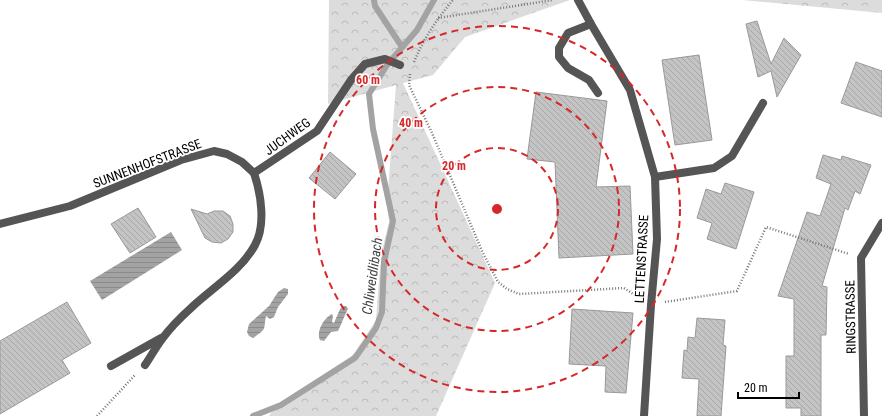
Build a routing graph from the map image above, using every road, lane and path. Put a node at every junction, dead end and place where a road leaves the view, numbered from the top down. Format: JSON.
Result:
{"nodes":[{"id":1,"x":453,"y":0,"type":"edge"},
{"id":2,"x":553,"y":0,"type":"edge"},
{"id":3,"x":578,"y":0,"type":"edge"},
{"id":4,"x":438,"y":18,"type":"junction"},
{"id":5,"x":591,"y":24,"type":"junction"},
{"id":6,"x":400,"y":65,"type":"joint"},
{"id":7,"x":410,"y":70,"type":"junction"},
{"id":8,"x":598,"y":93,"type":"dead end"},
{"id":9,"x":763,"y":103,"type":"dead end"},
{"id":10,"x":254,"y":173,"type":"junction"},
{"id":11,"x":655,"y":177,"type":"junction"},
{"id":12,"x":882,"y":223,"type":"edge"},
{"id":13,"x":0,"y":224,"type":"edge"},
{"id":14,"x":861,"y":258,"type":"junction"},
{"id":15,"x":651,"y":305,"type":"junction"},
{"id":16,"x":162,"y":338,"type":"junction"},
{"id":17,"x":145,"y":365,"type":"joint"},
{"id":18,"x":111,"y":366,"type":"dead end"},
{"id":19,"x":96,"y":416,"type":"edge"},
{"id":20,"x":644,"y":416,"type":"edge"},
{"id":21,"x":864,"y":416,"type":"edge"}],
"edges":[{"from":1,"to":4,"type":"path"},
{"from":2,"to":4,"type":"path"},
{"from":3,"to":5,"type":"street","name":"LETTENSTRASSE"},
{"from":4,"to":7,"type":"path"},
{"from":5,"to":8,"type":"street"},
{"from":5,"to":11,"type":"street","name":"LETTENSTRASSE"},
{"from":6,"to":7,"type":"path"},
{"from":6,"to":10,"type":"street","name":"JUCHWEG"},
{"from":7,"to":15,"type":"path"},
{"from":9,"to":11,"type":"street"},
{"from":10,"to":13,"type":"street","name":"SUNNENHOFSTRASSE"},
{"from":10,"to":16,"type":"street"},
{"from":11,"to":15,"type":"street","name":"LETTENSTRASSE"},
{"from":12,"to":14,"type":"street"},
{"from":14,"to":15,"type":"path"},
{"from":14,"to":21,"type":"street","name":"RINGSTRASSE"},
{"from":15,"to":20,"type":"street","name":"LETTENSTRASSE"},
{"from":16,"to":17,"type":"street"},
{"from":16,"to":18,"type":"street"},
{"from":17,"to":19,"type":"path"}]}
